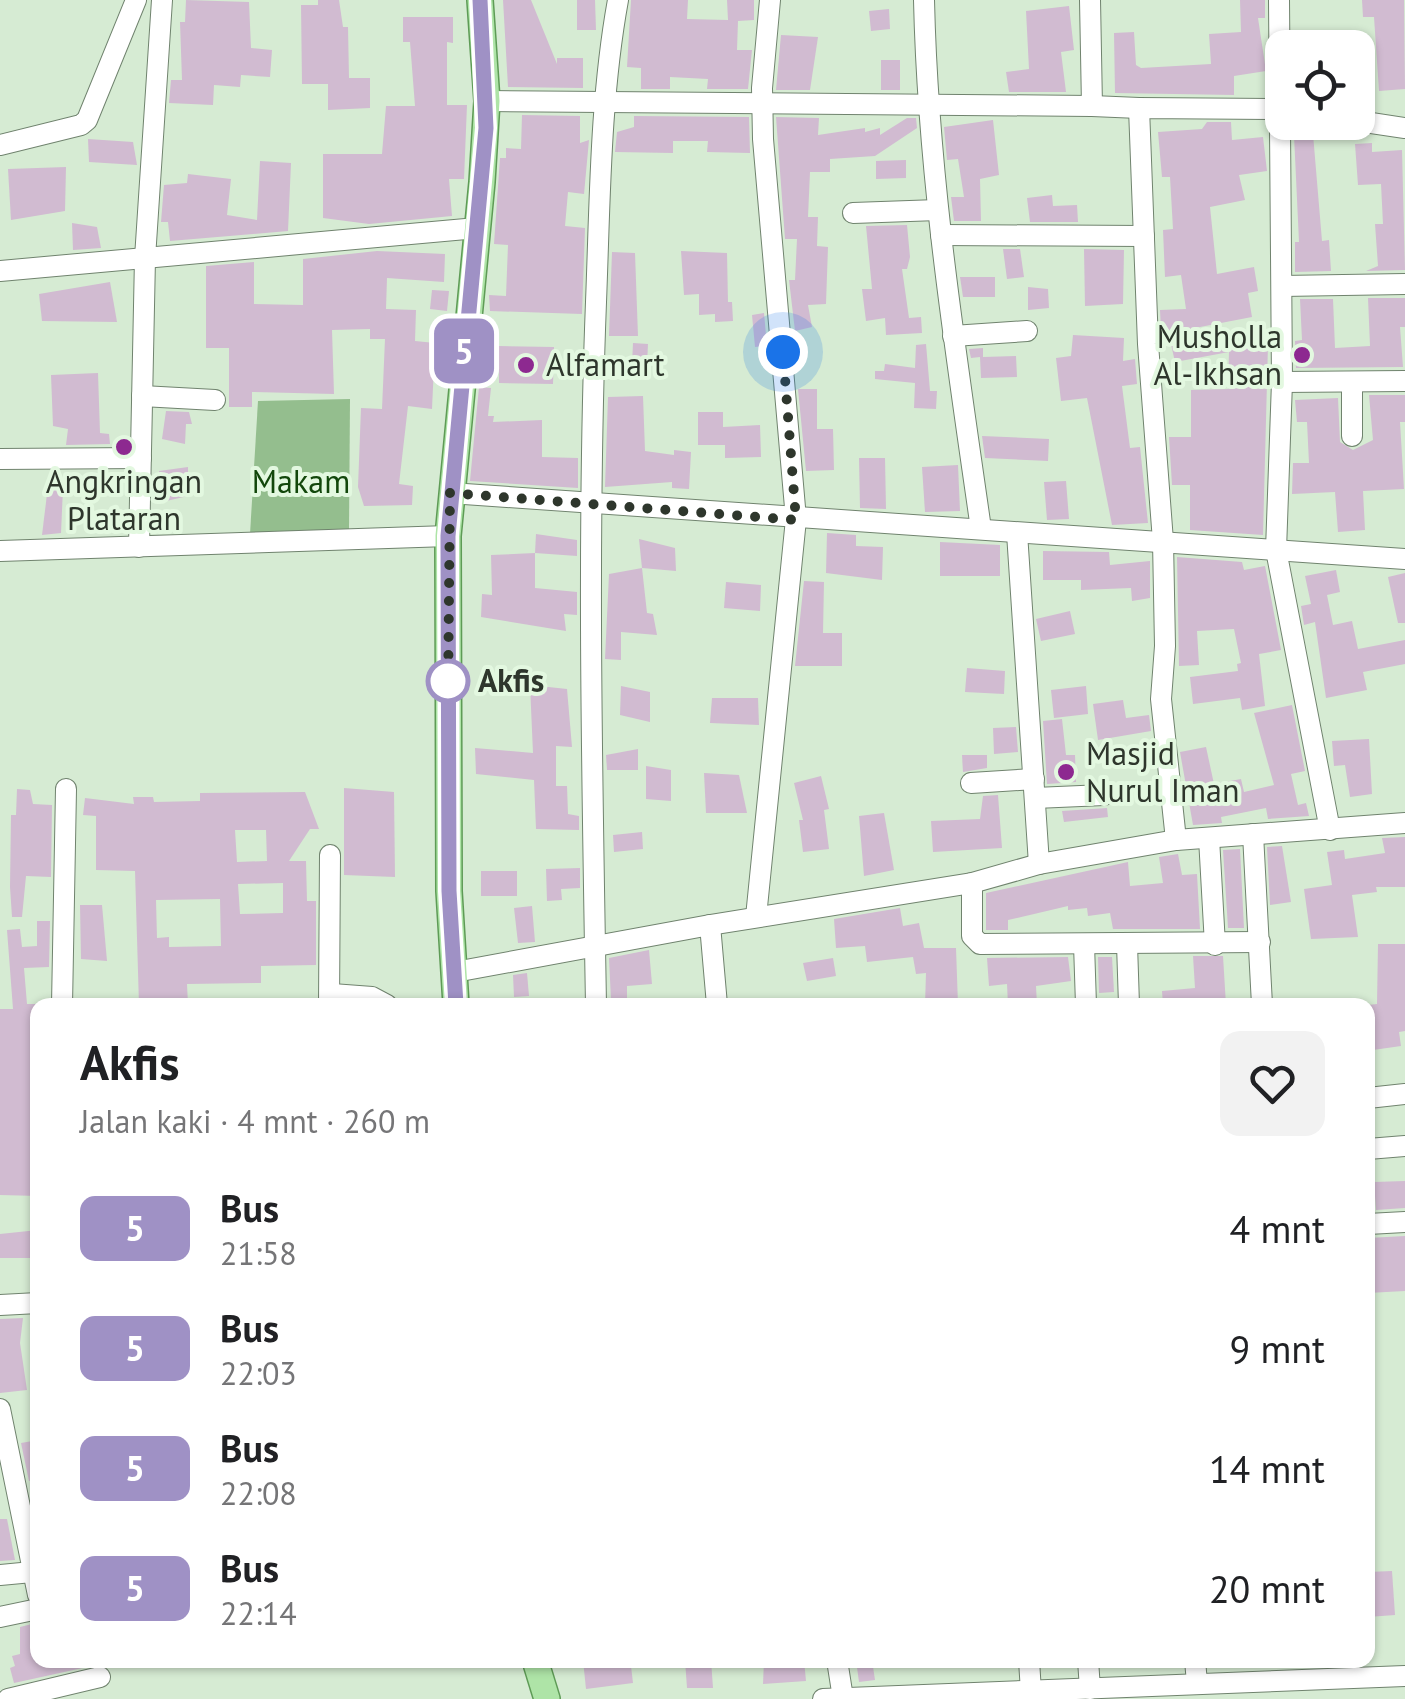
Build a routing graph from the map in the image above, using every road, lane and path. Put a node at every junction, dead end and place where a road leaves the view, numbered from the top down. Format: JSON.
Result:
{"nodes":[{"id":1,"x":136,"y":0,"type":"edge"},
{"id":2,"x":162,"y":0,"type":"edge"},
{"id":3,"x":480,"y":0,"type":"edge"},
{"id":4,"x":618,"y":0,"type":"edge"},
{"id":5,"x":770,"y":0,"type":"edge"},
{"id":6,"x":924,"y":0,"type":"edge"},
{"id":7,"x":1090,"y":0,"type":"edge"},
{"id":8,"x":1280,"y":0,"type":"edge"},
{"id":9,"x":1280,"y":30,"type":"edge"},
{"id":10,"x":604,"y":99,"type":"junction"},
{"id":11,"x":487,"y":102,"type":"junction"},
{"id":12,"x":762,"y":102,"type":"junction"},
{"id":13,"x":1092,"y":106,"type":"junction"},
{"id":14,"x":926,"y":107,"type":"junction"},
{"id":15,"x":1139,"y":108,"type":"junction"},
{"id":16,"x":1265,"y":109,"type":"edge"},
{"id":17,"x":1375,"y":124,"type":"edge"},
{"id":18,"x":1405,"y":128,"type":"edge"},
{"id":19,"x":1281,"y":140,"type":"edge"},
{"id":20,"x":0,"y":145,"type":"edge"},
{"id":21,"x":938,"y":210,"type":"junction"},
{"id":22,"x":853,"y":213,"type":"dead end"},
{"id":23,"x":477,"y":228,"type":"junction"},
{"id":24,"x":941,"y":234,"type":"junction"},
{"id":25,"x":1144,"y":236,"type":"junction"},
{"id":26,"x":145,"y":258,"type":"junction"},
{"id":27,"x":0,"y":271,"type":"edge"},
{"id":28,"x":1405,"y":284,"type":"edge"},
{"id":29,"x":1282,"y":286,"type":"junction"},
{"id":30,"x":1027,"y":331,"type":"dead end"},
{"id":31,"x":953,"y":336,"type":"junction"},
{"id":32,"x":1405,"y":381,"type":"edge"},
{"id":33,"x":1282,"y":382,"type":"junction"},
{"id":34,"x":1352,"y":382,"type":"junction"},
{"id":35,"x":142,"y":396,"type":"junction"},
{"id":36,"x":215,"y":400,"type":"dead end"},
{"id":37,"x":1352,"y":436,"type":"dead end"},
{"id":38,"x":141,"y":458,"type":"junction"},
{"id":39,"x":0,"y":459,"type":"edge"},
{"id":40,"x":450,"y":493,"type":"junction"},
{"id":41,"x":588,"y":503,"type":"junction"},
{"id":42,"x":796,"y":520,"type":"junction"},
{"id":43,"x":981,"y":528,"type":"junction"},
{"id":44,"x":1017,"y":533,"type":"junction"},
{"id":45,"x":448,"y":536,"type":"junction"},
{"id":46,"x":1163,"y":541,"type":"junction"},
{"id":47,"x":139,"y":546,"type":"junction"},
{"id":48,"x":1276,"y":550,"type":"junction"},
{"id":49,"x":0,"y":551,"type":"edge"},
{"id":50,"x":1405,"y":559,"type":"edge"},
{"id":51,"x":971,"y":783,"type":"dead end"},
{"id":52,"x":1034,"y":788,"type":"junction"},
{"id":53,"x":66,"y":789,"type":"dead end"},
{"id":54,"x":1104,"y":795,"type":"dead end"},
{"id":55,"x":1405,"y":823,"type":"edge"},
{"id":56,"x":1330,"y":830,"type":"junction"},
{"id":57,"x":1253,"y":834,"type":"junction"},
{"id":58,"x":1208,"y":838,"type":"junction"},
{"id":59,"x":1176,"y":840,"type":"junction"},
{"id":60,"x":330,"y":855,"type":"dead end"},
{"id":61,"x":1039,"y":864,"type":"junction"},
{"id":62,"x":972,"y":883,"type":"junction"},
{"id":63,"x":756,"y":917,"type":"junction"},
{"id":64,"x":710,"y":924,"type":"junction"},
{"id":65,"x":1260,"y":942,"type":"junction"},
{"id":66,"x":594,"y":944,"type":"junction"},
{"id":67,"x":1084,"y":944,"type":"junction"},
{"id":68,"x":1127,"y":944,"type":"junction"},
{"id":69,"x":1215,"y":945,"type":"junction"},
{"id":70,"x":455,"y":972,"type":"junction"},
{"id":71,"x":62,"y":998,"type":"edge"},
{"id":72,"x":330,"y":998,"type":"edge"},
{"id":73,"x":456,"y":998,"type":"edge"},
{"id":74,"x":596,"y":998,"type":"edge"},
{"id":75,"x":716,"y":998,"type":"edge"},
{"id":76,"x":1086,"y":998,"type":"edge"},
{"id":77,"x":1129,"y":998,"type":"edge"},
{"id":78,"x":1262,"y":998,"type":"edge"},
{"id":79,"x":1405,"y":1094,"type":"edge"},
{"id":80,"x":1375,"y":1097,"type":"edge"},
{"id":81,"x":1405,"y":1146,"type":"edge"},
{"id":82,"x":1375,"y":1148,"type":"edge"},
{"id":83,"x":1405,"y":1222,"type":"edge"},
{"id":84,"x":1375,"y":1224,"type":"edge"},
{"id":85,"x":30,"y":1304,"type":"edge"},
{"id":86,"x":0,"y":1305,"type":"edge"},
{"id":87,"x":0,"y":1409,"type":"edge"},
{"id":88,"x":30,"y":1562,"type":"edge"},
{"id":89,"x":30,"y":1572,"type":"edge"},
{"id":90,"x":0,"y":1574,"type":"edge"},
{"id":91,"x":30,"y":1611,"type":"edge"},
{"id":92,"x":0,"y":1617,"type":"edge"},
{"id":93,"x":537,"y":1668,"type":"edge"},
{"id":94,"x":840,"y":1668,"type":"edge"},
{"id":95,"x":1030,"y":1668,"type":"edge"},
{"id":96,"x":1092,"y":1668,"type":"edge"},
{"id":97,"x":1196,"y":1668,"type":"edge"},
{"id":98,"x":1351,"y":1669,"type":"edge"},
{"id":99,"x":1405,"y":1676,"type":"edge"},
{"id":100,"x":100,"y":1678,"type":"dead end"},
{"id":101,"x":1197,"y":1683,"type":"junction"},
{"id":102,"x":1031,"y":1692,"type":"junction"},
{"id":103,"x":1104,"y":1692,"type":"edge"},
{"id":104,"x":851,"y":1698,"type":"edge"},
{"id":105,"x":951,"y":1698,"type":"edge"},
{"id":106,"x":8,"y":1699,"type":"edge"},
{"id":107,"x":547,"y":1699,"type":"edge"},
{"id":108,"x":824,"y":1699,"type":"edge"}],
"edges":[{"from":1,"to":20,"type":"street"},
{"from":2,"to":26,"type":"street"},
{"from":3,"to":11,"type":"main road"},
{"from":4,"to":10,"type":"street"},
{"from":5,"to":12,"type":"street"},
{"from":6,"to":14,"type":"street"},
{"from":7,"to":13,"type":"street"},
{"from":8,"to":9,"type":"street"},
{"from":10,"to":11,"type":"street"},
{"from":10,"to":12,"type":"street"},
{"from":10,"to":41,"type":"street"},
{"from":11,"to":23,"type":"main road"},
{"from":12,"to":14,"type":"street"},
{"from":12,"to":42,"type":"street"},
{"from":13,"to":14,"type":"street"},
{"from":13,"to":15,"type":"street"},
{"from":14,"to":21,"type":"street"},
{"from":15,"to":16,"type":"street"},
{"from":15,"to":25,"type":"street"},
{"from":17,"to":18,"type":"street"},
{"from":19,"to":29,"type":"street"},
{"from":21,"to":22,"type":"street"},
{"from":21,"to":24,"type":"street"},
{"from":23,"to":26,"type":"street"},
{"from":23,"to":40,"type":"main road"},
{"from":24,"to":25,"type":"street"},
{"from":24,"to":31,"type":"street"},
{"from":25,"to":46,"type":"street"},
{"from":26,"to":27,"type":"street"},
{"from":26,"to":35,"type":"street"},
{"from":28,"to":29,"type":"street"},
{"from":29,"to":33,"type":"street"},
{"from":30,"to":31,"type":"street"},
{"from":31,"to":43,"type":"street"},
{"from":32,"to":34,"type":"street"},
{"from":33,"to":34,"type":"street"},
{"from":33,"to":48,"type":"street"},
{"from":34,"to":37,"type":"street"},
{"from":35,"to":36,"type":"street"},
{"from":35,"to":38,"type":"street"},
{"from":38,"to":39,"type":"street"},
{"from":38,"to":47,"type":"street"},
{"from":40,"to":41,"type":"street"},
{"from":40,"to":45,"type":"main road"},
{"from":41,"to":42,"type":"street"},
{"from":41,"to":66,"type":"street"},
{"from":42,"to":43,"type":"street"},
{"from":42,"to":63,"type":"street"},
{"from":43,"to":44,"type":"street"},
{"from":44,"to":46,"type":"street"},
{"from":44,"to":52,"type":"street"},
{"from":45,"to":47,"type":"street"},
{"from":45,"to":70,"type":"main road"},
{"from":46,"to":48,"type":"street"},
{"from":46,"to":59,"type":"street"},
{"from":47,"to":49,"type":"street"},
{"from":48,"to":50,"type":"street"},
{"from":48,"to":56,"type":"street"},
{"from":51,"to":52,"type":"street"},
{"from":52,"to":54,"type":"street"},
{"from":52,"to":61,"type":"street"},
{"from":53,"to":71,"type":"street"},
{"from":55,"to":56,"type":"street"},
{"from":56,"to":57,"type":"street"},
{"from":57,"to":58,"type":"street"},
{"from":57,"to":65,"type":"street"},
{"from":58,"to":59,"type":"street"},
{"from":58,"to":69,"type":"street"},
{"from":59,"to":61,"type":"street"},
{"from":60,"to":72,"type":"street"},
{"from":61,"to":62,"type":"street"},
{"from":62,"to":63,"type":"street"},
{"from":62,"to":67,"type":"street"},
{"from":63,"to":64,"type":"street"},
{"from":64,"to":66,"type":"street"},
{"from":64,"to":75,"type":"street"},
{"from":65,"to":69,"type":"street"},
{"from":65,"to":78,"type":"street"},
{"from":66,"to":70,"type":"street"},
{"from":66,"to":74,"type":"street"},
{"from":67,"to":68,"type":"street"},
{"from":67,"to":76,"type":"street"},
{"from":68,"to":69,"type":"street"},
{"from":68,"to":77,"type":"street"},
{"from":70,"to":73,"type":"main road"},
{"from":79,"to":80,"type":"street"},
{"from":81,"to":82,"type":"street"},
{"from":83,"to":84,"type":"street"},
{"from":85,"to":86,"type":"street"},
{"from":87,"to":88,"type":"street"},
{"from":89,"to":90,"type":"street"},
{"from":91,"to":92,"type":"street"},
{"from":93,"to":107,"type":"main road"},
{"from":94,"to":104,"type":"street"},
{"from":95,"to":102,"type":"street"},
{"from":96,"to":103,"type":"street"},
{"from":97,"to":101,"type":"street"},
{"from":98,"to":99,"type":"street"},
{"from":98,"to":101,"type":"street"},
{"from":100,"to":106,"type":"street"},
{"from":101,"to":103,"type":"street"},
{"from":102,"to":103,"type":"street"},
{"from":102,"to":105,"type":"street"},
{"from":104,"to":105,"type":"street"},
{"from":104,"to":108,"type":"street"}]}
